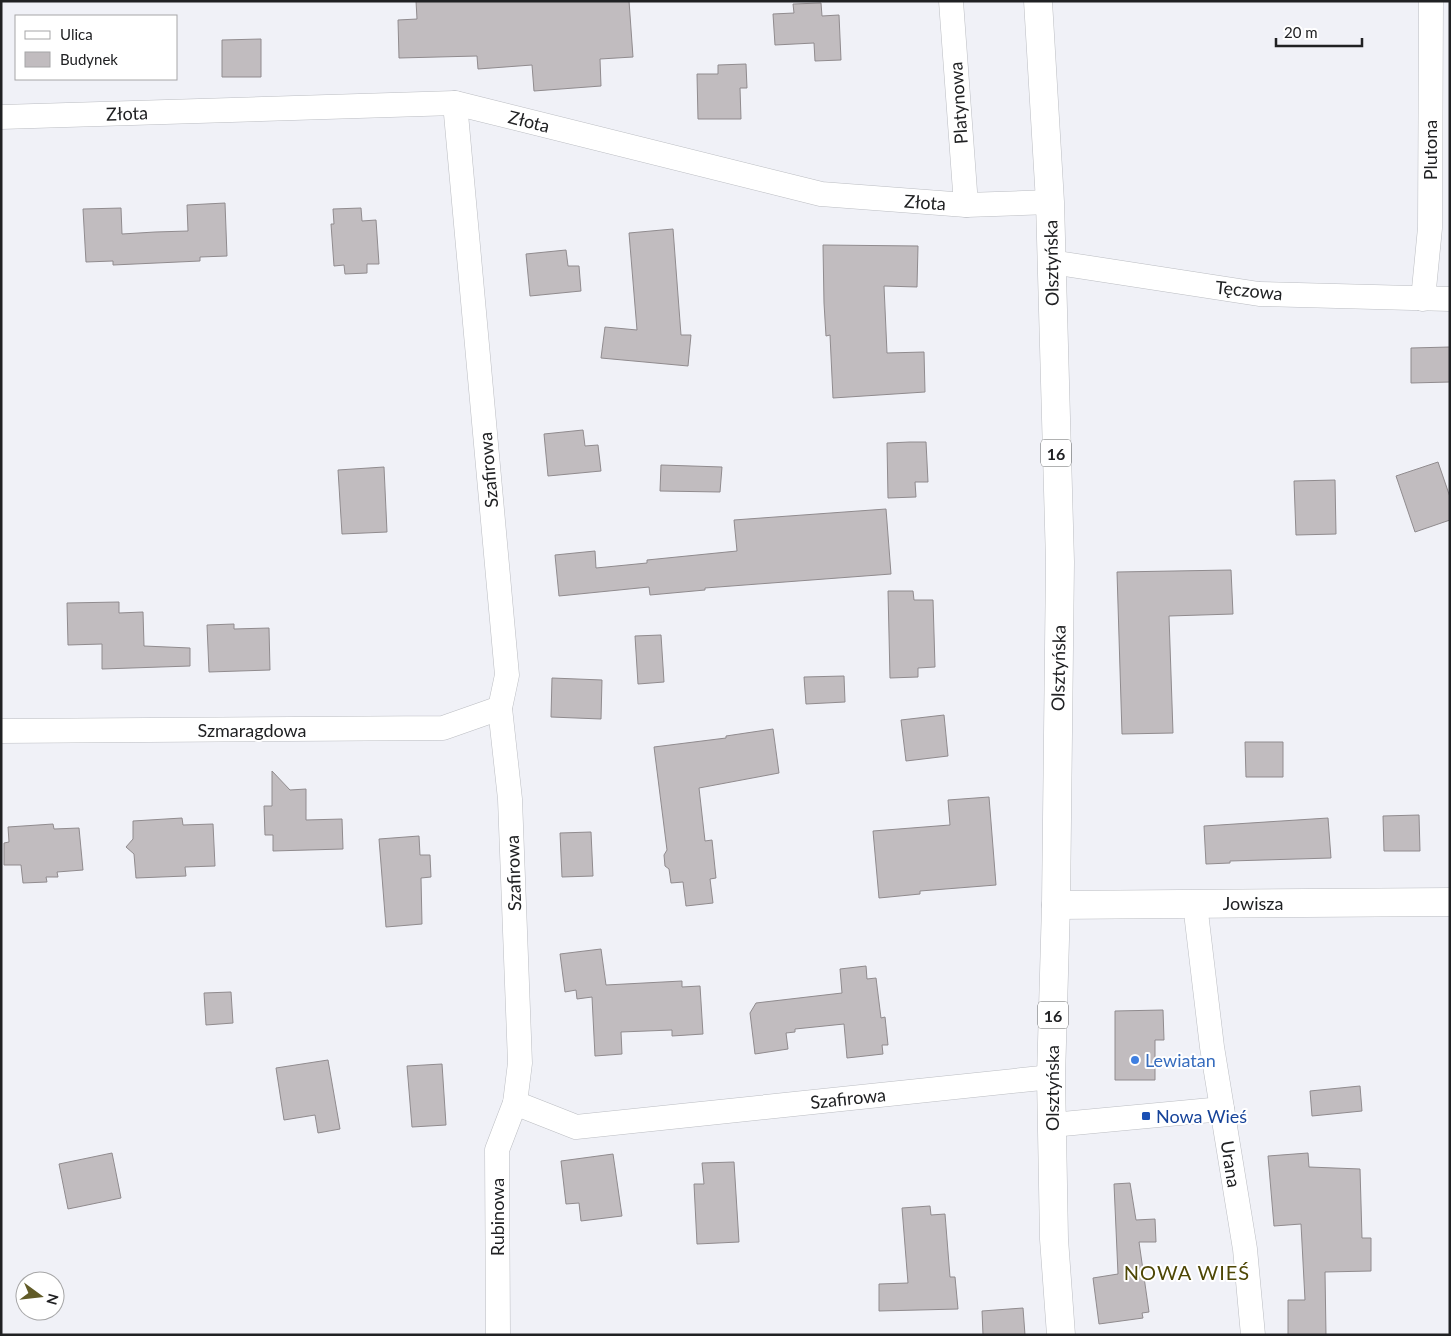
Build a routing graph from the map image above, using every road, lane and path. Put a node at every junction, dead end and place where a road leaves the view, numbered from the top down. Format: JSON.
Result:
{"nodes":[{"id":1,"x":951,"y":1,"type":"edge"},
{"id":2,"x":1038,"y":1,"type":"edge"},
{"id":3,"x":1430,"y":1,"type":"edge"},
{"id":4,"x":455,"y":103,"type":"junction"},
{"id":5,"x":1,"y":117,"type":"edge"},
{"id":6,"x":1050,"y":202,"type":"junction"},
{"id":7,"x":966,"y":206,"type":"junction"},
{"id":8,"x":1051,"y":262,"type":"junction"},
{"id":9,"x":1423,"y":299,"type":"junction"},
{"id":10,"x":1450,"y":299,"type":"edge"},
{"id":11,"x":500,"y":708,"type":"junction"},
{"id":12,"x":1,"y":731,"type":"edge"},
{"id":13,"x":1450,"y":902,"type":"edge"},
{"id":14,"x":1195,"y":904,"type":"junction"},
{"id":15,"x":1056,"y":905,"type":"junction"},
{"id":16,"x":1051,"y":1077,"type":"junction"},
{"id":17,"x":515,"y":1103,"type":"junction"},
{"id":18,"x":1222,"y":1109,"type":"junction"},
{"id":19,"x":1052,"y":1125,"type":"junction"},
{"id":20,"x":498,"y":1335,"type":"edge"},
{"id":21,"x":1061,"y":1335,"type":"edge"},
{"id":22,"x":1253,"y":1335,"type":"edge"}],
"edges":[{"from":1,"to":7,"type":"street","name":"Platynowa"},
{"from":2,"to":6,"type":"main road","name":"Olsztyńska","number":"16"},
{"from":3,"to":9,"type":"street","name":"Plutona"},
{"from":4,"to":5,"type":"street","name":"Złota"},
{"from":4,"to":7,"type":"street","name":"Złota"},
{"from":4,"to":11,"type":"street","name":"Szafirowa"},
{"from":6,"to":7,"type":"street","name":"Złota"},
{"from":6,"to":8,"type":"main road","name":"Olsztyńska","number":"16"},
{"from":8,"to":9,"type":"street","name":"Tęczowa"},
{"from":8,"to":15,"type":"main road","name":"Olsztyńska","number":"16"},
{"from":9,"to":10,"type":"street","name":"Tęczowa"},
{"from":11,"to":12,"type":"street","name":"Szmaragdowa"},
{"from":11,"to":17,"type":"street","name":"Szafirowa"},
{"from":13,"to":14,"type":"main road","name":"Jowisza"},
{"from":14,"to":15,"type":"main road","name":"Jowisza"},
{"from":14,"to":18,"type":"street","name":"Urana"},
{"from":15,"to":16,"type":"main road","name":"Olsztyńska","number":"16"},
{"from":16,"to":17,"type":"street","name":"Szafirowa"},
{"from":16,"to":19,"type":"main road","name":"Olsztyńska","number":"16"},
{"from":17,"to":20,"type":"street","name":"Rubinowa"},
{"from":18,"to":19,"type":"street"},
{"from":18,"to":22,"type":"street","name":"Urana"},
{"from":19,"to":21,"type":"main road","name":"Olsztyńska","number":"16"}]}
